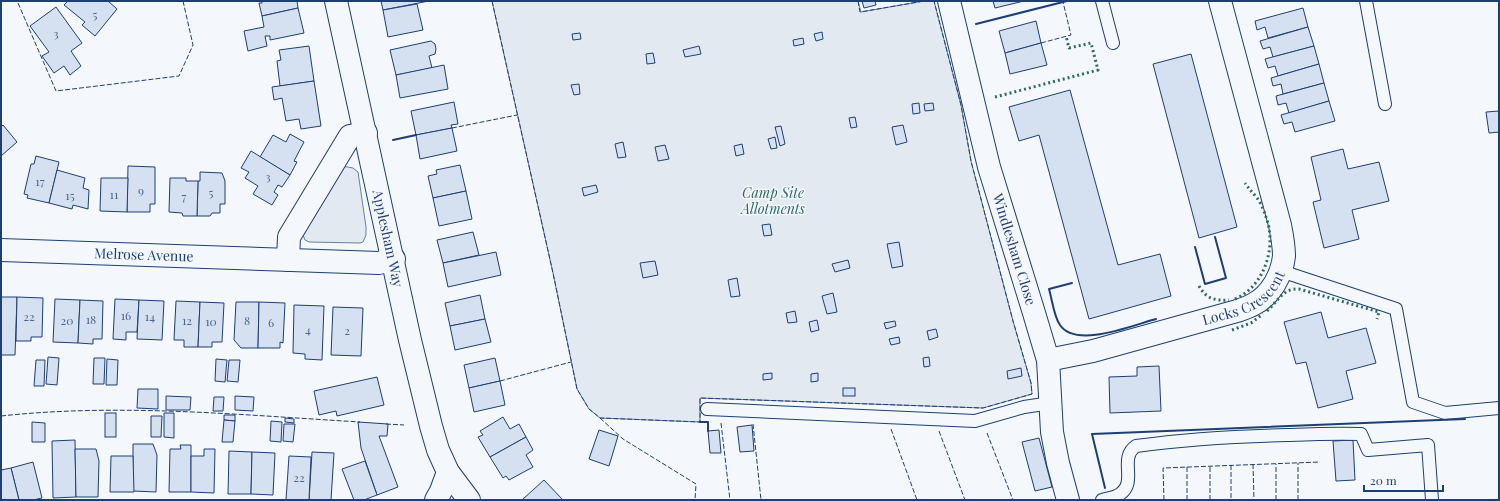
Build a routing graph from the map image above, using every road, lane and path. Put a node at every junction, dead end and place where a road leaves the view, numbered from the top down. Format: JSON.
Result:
{"nodes":[{"id":1,"x":336,"y":1,"type":"edge"},
{"id":2,"x":949,"y":1,"type":"edge"},
{"id":3,"x":1102,"y":1,"type":"edge"},
{"id":4,"x":1220,"y":1,"type":"edge"},
{"id":5,"x":1366,"y":1,"type":"edge"},
{"id":6,"x":1113,"y":43,"type":"dead end"},
{"id":7,"x":1386,"y":104,"type":"dead end"},
{"id":8,"x":366,"y":133,"type":"junction"},
{"id":9,"x":1,"y":250,"type":"edge"},
{"id":10,"x":394,"y":259,"type":"junction"},
{"id":11,"x":288,"y":260,"type":"junction"},
{"id":12,"x":1281,"y":271,"type":"junction"},
{"id":13,"x":1048,"y":360,"type":"junction"},
{"id":14,"x":1051,"y":402,"type":"junction"},
{"id":15,"x":707,"y":408,"type":"dead end"},
{"id":16,"x":1499,"y":408,"type":"edge"},
{"id":17,"x":448,"y":472,"type":"junction"},
{"id":18,"x":436,"y":500,"type":"edge"},
{"id":19,"x":469,"y":500,"type":"edge"},
{"id":20,"x":1068,"y":500,"type":"edge"},
{"id":21,"x":1102,"y":500,"type":"edge"},
{"id":22,"x":1432,"y":500,"type":"edge"}],
"edges":[{"from":1,"to":8,"type":"street","name":"Applesham Way"},
{"from":2,"to":13,"type":"street","name":"Windlesham Close"},
{"from":3,"to":6,"type":"lane"},
{"from":4,"to":12,"type":"street","name":"Locks Crescent"},
{"from":5,"to":7,"type":"lane"},
{"from":8,"to":10,"type":"street","name":"Applesham Way"},
{"from":8,"to":11,"type":"street"},
{"from":9,"to":11,"type":"street","name":"Melrose Avenue"},
{"from":10,"to":11,"type":"street","name":"Melrose Avenue"},
{"from":10,"to":17,"type":"street","name":"Applesham Way"},
{"from":12,"to":13,"type":"street","name":"Locks Crescent"},
{"from":12,"to":16,"type":"lane"},
{"from":13,"to":14,"type":"street","name":"Windlesham Close"},
{"from":14,"to":15,"type":"lane"},
{"from":14,"to":20,"type":"street","name":"Windlesham Close"},
{"from":17,"to":18,"type":"street"},
{"from":17,"to":19,"type":"street","name":"Applesham Way"},
{"from":21,"to":22,"type":"lane"}]}
